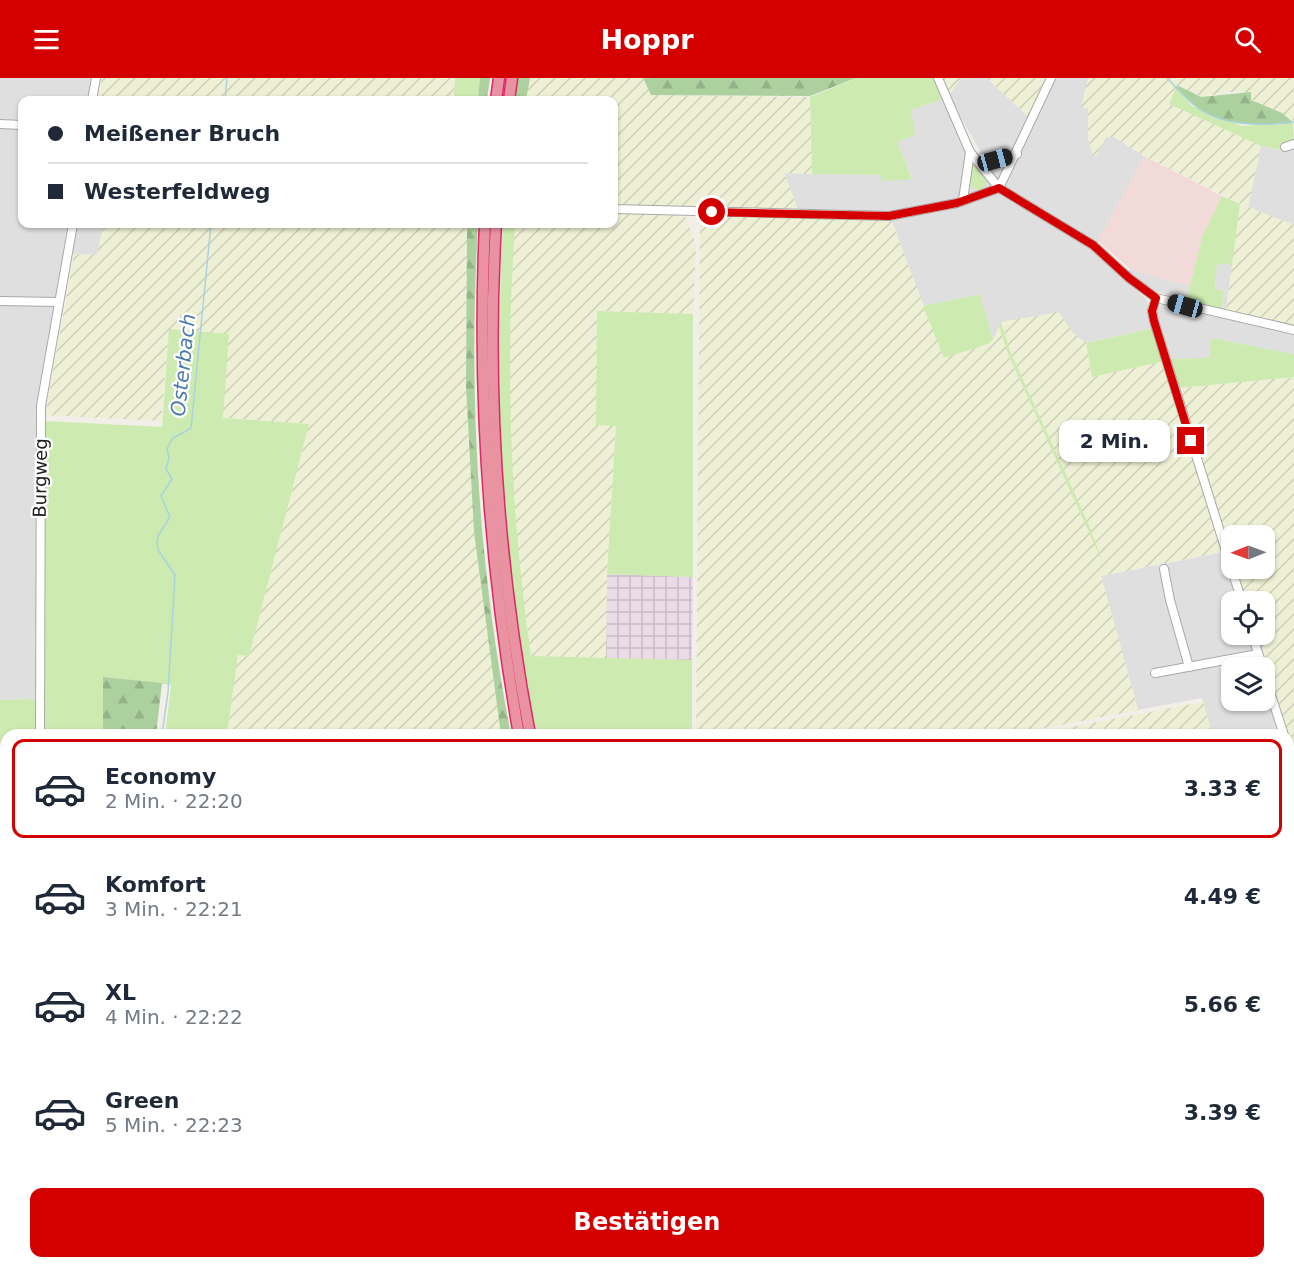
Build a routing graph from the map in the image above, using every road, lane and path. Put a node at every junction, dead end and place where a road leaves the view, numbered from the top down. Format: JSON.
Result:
{"nodes":[{"id":1,"x":96,"y":78,"type":"edge"},
{"id":2,"x":499,"y":78,"type":"edge"},
{"id":3,"x":512,"y":78,"type":"edge"},
{"id":4,"x":938,"y":78,"type":"edge"},
{"id":5,"x":1051,"y":78,"type":"edge"},
{"id":6,"x":93,"y":96,"type":"edge"},
{"id":7,"x":497,"y":96,"type":"edge"},
{"id":8,"x":510,"y":96,"type":"edge"},
{"id":9,"x":0,"y":124,"type":"edge"},
{"id":10,"x":18,"y":125,"type":"edge"},
{"id":11,"x":1294,"y":144,"type":"edge"},
{"id":12,"x":1285,"y":147,"type":"dead end"},
{"id":13,"x":970,"y":152,"type":"junction"},
{"id":14,"x":1017,"y":154,"type":"junction"},
{"id":15,"x":981,"y":166,"type":"junction"},
{"id":16,"x":999,"y":188,"type":"junction"},
{"id":17,"x":963,"y":200,"type":"junction"},
{"id":18,"x":618,"y":209,"type":"edge"},
{"id":19,"x":72,"y":228,"type":"edge"},
{"id":20,"x":485,"y":228,"type":"edge"},
{"id":21,"x":496,"y":228,"type":"edge"},
{"id":22,"x":1156,"y":298,"type":"junction"},
{"id":23,"x":0,"y":302,"type":"edge"},
{"id":24,"x":59,"y":302,"type":"junction"},
{"id":25,"x":1294,"y":330,"type":"edge"},
{"id":26,"x":1164,"y":569,"type":"dead end"},
{"id":27,"x":1239,"y":591,"type":"edge"},
{"id":28,"x":1255,"y":645,"type":"edge"},
{"id":29,"x":1258,"y":654,"type":"junction"},
{"id":30,"x":1259,"y":657,"type":"edge"},
{"id":31,"x":1189,"y":667,"type":"junction"},
{"id":32,"x":1155,"y":673,"type":"dead end"},
{"id":33,"x":1275,"y":708,"type":"edge"},
{"id":34,"x":40,"y":729,"type":"edge"},
{"id":35,"x":518,"y":729,"type":"edge"},
{"id":36,"x":529,"y":729,"type":"edge"},
{"id":37,"x":1282,"y":729,"type":"edge"}],
"edges":[{"from":1,"to":6,"type":"street"},
{"from":2,"to":7,"type":"highway"},
{"from":3,"to":8,"type":"highway"},
{"from":4,"to":13,"type":"street"},
{"from":5,"to":14,"type":"street"},
{"from":9,"to":10,"type":"street"},
{"from":11,"to":12,"type":"street"},
{"from":13,"to":15,"type":"street"},
{"from":13,"to":17,"type":"street"},
{"from":14,"to":15,"type":"street"},
{"from":14,"to":16,"type":"street"},
{"from":15,"to":16,"type":"street"},
{"from":16,"to":17,"type":"street"},
{"from":16,"to":22,"type":"street"},
{"from":17,"to":18,"type":"street"},
{"from":19,"to":24,"type":"street","name":"Burgweg"},
{"from":20,"to":35,"type":"highway"},
{"from":21,"to":36,"type":"highway"},
{"from":22,"to":25,"type":"street"},
{"from":22,"to":27,"type":"street"},
{"from":23,"to":24,"type":"street"},
{"from":24,"to":34,"type":"street","name":"Burgweg"},
{"from":26,"to":31,"type":"street"},
{"from":28,"to":29,"type":"street"},
{"from":29,"to":30,"type":"street"},
{"from":29,"to":31,"type":"street"},
{"from":31,"to":32,"type":"street"},
{"from":33,"to":37,"type":"street"}]}
